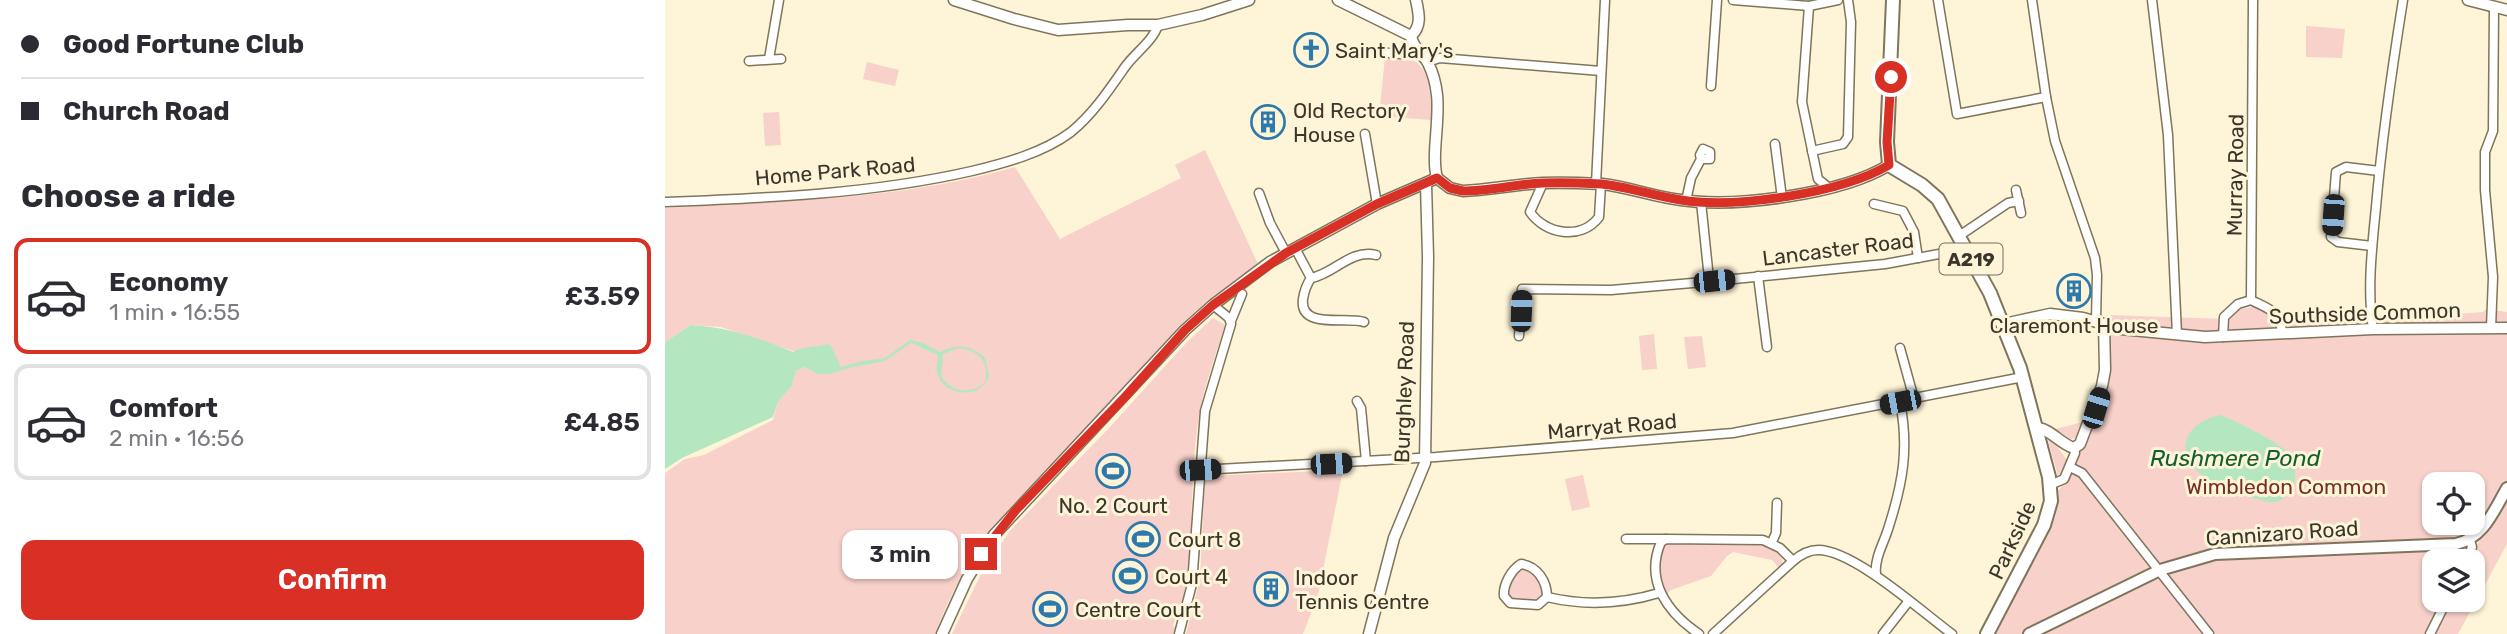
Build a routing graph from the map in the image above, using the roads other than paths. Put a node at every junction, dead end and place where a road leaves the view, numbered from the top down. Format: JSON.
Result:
{"nodes":[{"id":1,"x":779,"y":0,"type":"edge"},
{"id":2,"x":954,"y":0,"type":"edge"},
{"id":3,"x":1249,"y":0,"type":"edge"},
{"id":4,"x":1338,"y":0,"type":"edge"},
{"id":5,"x":1416,"y":0,"type":"edge"},
{"id":6,"x":1605,"y":0,"type":"edge"},
{"id":7,"x":1717,"y":0,"type":"edge"},
{"id":8,"x":1733,"y":0,"type":"edge"},
{"id":9,"x":1838,"y":0,"type":"edge"},
{"id":10,"x":1848,"y":0,"type":"edge"},
{"id":11,"x":1893,"y":0,"type":"edge"},
{"id":12,"x":1938,"y":0,"type":"edge"},
{"id":13,"x":2032,"y":0,"type":"edge"},
{"id":14,"x":2152,"y":0,"type":"edge"},
{"id":15,"x":2253,"y":0,"type":"edge"},
{"id":16,"x":2403,"y":0,"type":"edge"},
{"id":17,"x":2471,"y":0,"type":"edge"},
{"id":18,"x":979,"y":4,"type":"edge"},
{"id":19,"x":1809,"y":6,"type":"junction"},
{"id":20,"x":2494,"y":7,"type":"junction"},
{"id":21,"x":2507,"y":10,"type":"edge"},
{"id":22,"x":1158,"y":25,"type":"junction"},
{"id":23,"x":1411,"y":36,"type":"junction"},
{"id":24,"x":1416,"y":48,"type":"junction"},
{"id":25,"x":1378,"y":52,"type":"dead end"},
{"id":26,"x":769,"y":59,"type":"junction"},
{"id":27,"x":781,"y":59,"type":"dead end"},
{"id":28,"x":749,"y":61,"type":"dead end"},
{"id":29,"x":1427,"y":62,"type":"junction"},
{"id":30,"x":1601,"y":71,"type":"junction"},
{"id":31,"x":1711,"y":86,"type":"dead end"},
{"id":32,"x":2046,"y":97,"type":"junction"},
{"id":33,"x":1365,"y":134,"type":"dead end"},
{"id":34,"x":1775,"y":144,"type":"dead end"},
{"id":35,"x":1812,"y":151,"type":"junction"},
{"id":36,"x":1702,"y":159,"type":"dead end"},
{"id":37,"x":1889,"y":165,"type":"junction"},
{"id":38,"x":2379,"y":171,"type":"junction"},
{"id":39,"x":1437,"y":178,"type":"junction"},
{"id":40,"x":1543,"y":183,"type":"junction"},
{"id":41,"x":1426,"y":184,"type":"junction"},
{"id":42,"x":1599,"y":184,"type":"junction"},
{"id":43,"x":1828,"y":187,"type":"junction"},
{"id":44,"x":2016,"y":190,"type":"dead end"},
{"id":45,"x":1259,"y":193,"type":"dead end"},
{"id":46,"x":1782,"y":198,"type":"junction"},
{"id":47,"x":1686,"y":201,"type":"junction"},
{"id":48,"x":2019,"y":201,"type":"junction"},
{"id":49,"x":665,"y":202,"type":"edge"},
{"id":50,"x":1701,"y":202,"type":"junction"},
{"id":51,"x":1377,"y":204,"type":"junction"},
{"id":52,"x":1874,"y":204,"type":"dead end"},
{"id":53,"x":1266,"y":212,"type":"junction"},
{"id":54,"x":2021,"y":213,"type":"dead end"},
{"id":55,"x":1256,"y":214,"type":"dead end"},
{"id":56,"x":1959,"y":236,"type":"junction"},
{"id":57,"x":2372,"y":246,"type":"junction"},
{"id":58,"x":1966,"y":248,"type":"junction"},
{"id":59,"x":1291,"y":250,"type":"junction"},
{"id":60,"x":1373,"y":251,"type":"dead end"},
{"id":61,"x":1918,"y":258,"type":"junction"},
{"id":62,"x":1758,"y":276,"type":"junction"},
{"id":63,"x":1311,"y":278,"type":"junction"},
{"id":64,"x":1709,"y":279,"type":"junction"},
{"id":65,"x":1242,"y":294,"type":"dead end"},
{"id":66,"x":2251,"y":300,"type":"junction"},
{"id":67,"x":1213,"y":305,"type":"junction"},
{"id":68,"x":1360,"y":318,"type":"dead end"},
{"id":69,"x":1231,"y":321,"type":"junction"},
{"id":70,"x":2100,"y":323,"type":"junction"},
{"id":71,"x":2004,"y":324,"type":"junction"},
{"id":72,"x":2491,"y":328,"type":"junction"},
{"id":73,"x":2507,"y":328,"type":"edge"},
{"id":74,"x":2373,"y":329,"type":"junction"},
{"id":75,"x":2282,"y":334,"type":"junction"},
{"id":76,"x":2177,"y":335,"type":"junction"},
{"id":77,"x":1519,"y":336,"type":"dead end"},
{"id":78,"x":2223,"y":337,"type":"junction"},
{"id":79,"x":1767,"y":347,"type":"dead end"},
{"id":80,"x":1900,"y":348,"type":"dead end"},
{"id":81,"x":2023,"y":377,"type":"junction"},
{"id":82,"x":1914,"y":399,"type":"junction"},
{"id":83,"x":1357,"y":401,"type":"dead end"},
{"id":84,"x":1900,"y":402,"type":"junction"},
{"id":85,"x":2038,"y":428,"type":"junction"},
{"id":86,"x":2074,"y":448,"type":"junction"},
{"id":87,"x":1425,"y":458,"type":"junction"},
{"id":88,"x":1366,"y":461,"type":"junction"},
{"id":89,"x":2070,"y":467,"type":"junction"},
{"id":90,"x":1200,"y":470,"type":"junction"},
{"id":91,"x":2050,"y":485,"type":"junction"},
{"id":92,"x":2507,"y":488,"type":"edge"},
{"id":93,"x":1777,"y":503,"type":"dead end"},
{"id":94,"x":1626,"y":539,"type":"dead end"},
{"id":95,"x":1666,"y":539,"type":"junction"},
{"id":96,"x":2470,"y":540,"type":"junction"},
{"id":97,"x":1772,"y":542,"type":"junction"},
{"id":98,"x":2471,"y":549,"type":"edge"},
{"id":99,"x":1793,"y":561,"type":"junction"},
{"id":100,"x":2160,"y":570,"type":"junction"},
{"id":101,"x":1876,"y":574,"type":"junction"},
{"id":102,"x":1659,"y":593,"type":"junction"},
{"id":103,"x":1547,"y":597,"type":"junction"},
{"id":104,"x":1908,"y":602,"type":"junction"},
{"id":105,"x":2441,"y":612,"type":"edge"},
{"id":106,"x":942,"y":634,"type":"edge"},
{"id":107,"x":1179,"y":634,"type":"edge"},
{"id":108,"x":1369,"y":634,"type":"edge"},
{"id":109,"x":1699,"y":634,"type":"edge"},
{"id":110,"x":1713,"y":634,"type":"edge"},
{"id":111,"x":1883,"y":634,"type":"edge"},
{"id":112,"x":1952,"y":634,"type":"edge"},
{"id":113,"x":1987,"y":634,"type":"edge"},
{"id":114,"x":2029,"y":634,"type":"edge"},
{"id":115,"x":2209,"y":634,"type":"edge"},
{"id":116,"x":2430,"y":634,"type":"edge"}],
"edges":[{"from":1,"to":26,"type":"street"},
{"from":2,"to":18,"type":"street"},
{"from":3,"to":22,"type":"street"},
{"from":4,"to":23,"type":"street"},
{"from":5,"to":23,"type":"street"},
{"from":6,"to":30,"type":"street"},
{"from":7,"to":31,"type":"street"},
{"from":8,"to":19,"type":"street"},
{"from":9,"to":19,"type":"street"},
{"from":10,"to":35,"type":"street"},
{"from":11,"to":37,"type":"main road"},
{"from":12,"to":32,"type":"street"},
{"from":13,"to":32,"type":"street"},
{"from":14,"to":76,"type":"street"},
{"from":15,"to":66,"type":"street","name":"Murray Road"},
{"from":16,"to":38,"type":"street"},
{"from":17,"to":20,"type":"street"},
{"from":18,"to":22,"type":"street"},
{"from":19,"to":35,"type":"street"},
{"from":20,"to":21,"type":"street"},
{"from":20,"to":72,"type":"street"},
{"from":22,"to":49,"type":"street","name":"Home Park Road"},
{"from":23,"to":24,"type":"street"},
{"from":24,"to":25,"type":"street"},
{"from":24,"to":29,"type":"street"},
{"from":26,"to":27,"type":"street"},
{"from":26,"to":28,"type":"street"},
{"from":29,"to":30,"type":"street"},
{"from":29,"to":39,"type":"street"},
{"from":30,"to":42,"type":"street"},
{"from":32,"to":70,"type":"street"},
{"from":33,"to":51,"type":"street"},
{"from":34,"to":46,"type":"street"},
{"from":35,"to":43,"type":"street"},
{"from":36,"to":47,"type":"street"},
{"from":37,"to":43,"type":"street"},
{"from":37,"to":56,"type":"main road","number":"A219"},
{"from":38,"to":57,"type":"street"},
{"from":38,"to":57,"type":"street"},
{"from":39,"to":40,"type":"street"},
{"from":39,"to":41,"type":"street"},
{"from":40,"to":42,"type":"street"},
{"from":40,"to":42,"type":"street"},
{"from":41,"to":51,"type":"street"},
{"from":41,"to":87,"type":"street","name":"Burghley Road"},
{"from":42,"to":47,"type":"street"},
{"from":43,"to":46,"type":"street"},
{"from":44,"to":48,"type":"street"},
{"from":45,"to":53,"type":"street"},
{"from":46,"to":50,"type":"street"},
{"from":47,"to":50,"type":"street"},
{"from":48,"to":54,"type":"street"},
{"from":48,"to":56,"type":"street"},
{"from":50,"to":64,"type":"street"},
{"from":51,"to":59,"type":"street"},
{"from":52,"to":61,"type":"street"},
{"from":53,"to":55,"type":"street"},
{"from":53,"to":59,"type":"street"},
{"from":56,"to":58,"type":"main road","number":"A219"},
{"from":57,"to":74,"type":"street"},
{"from":58,"to":61,"type":"street","name":"Lancaster Road"},
{"from":58,"to":71,"type":"main road","number":"A219"},
{"from":59,"to":63,"type":"street"},
{"from":59,"to":67,"type":"street"},
{"from":60,"to":63,"type":"street"},
{"from":61,"to":62,"type":"street","name":"Lancaster Road"},
{"from":62,"to":64,"type":"street","name":"Lancaster Road"},
{"from":62,"to":79,"type":"street"},
{"from":63,"to":68,"type":"street"},
{"from":64,"to":77,"type":"street","name":"Lancaster Road"},
{"from":65,"to":69,"type":"street"},
{"from":66,"to":75,"type":"street"},
{"from":66,"to":78,"type":"street","name":"Southside Common"},
{"from":67,"to":69,"type":"street"},
{"from":67,"to":106,"type":"street"},
{"from":69,"to":90,"type":"street"},
{"from":70,"to":71,"type":"street","name":"Southside Common"},
{"from":70,"to":76,"type":"street","name":"Southside Common"},
{"from":70,"to":86,"type":"street"},
{"from":71,"to":81,"type":"main road","number":"A219"},
{"from":72,"to":73,"type":"street","name":"Southside Common"},
{"from":72,"to":74,"type":"street","name":"Southside Common"},
{"from":74,"to":75,"type":"street","name":"Southside Common"},
{"from":75,"to":78,"type":"street","name":"Southside Common"},
{"from":76,"to":78,"type":"street","name":"Southside Common"},
{"from":80,"to":82,"type":"street"},
{"from":81,"to":82,"type":"street","name":"Marryat Road"},
{"from":81,"to":85,"type":"main road","name":"Parkside","number":"A219"},
{"from":82,"to":84,"type":"street","name":"Marryat Road"},
{"from":83,"to":88,"type":"street"},
{"from":84,"to":87,"type":"street","name":"Marryat Road"},
{"from":84,"to":101,"type":"street"},
{"from":85,"to":86,"type":"street"},
{"from":85,"to":91,"type":"main road","name":"Parkside","number":"A219"},
{"from":86,"to":89,"type":"street"},
{"from":87,"to":88,"type":"street","name":"Marryat Road"},
{"from":87,"to":108,"type":"street","name":"Burghley Road"},
{"from":88,"to":90,"type":"street","name":"Marryat Road"},
{"from":89,"to":91,"type":"street"},
{"from":89,"to":100,"type":"street"},
{"from":90,"to":107,"type":"street"},
{"from":91,"to":113,"type":"main road","name":"Parkside","number":"A219"},
{"from":92,"to":96,"type":"main road"},
{"from":93,"to":97,"type":"street"},
{"from":94,"to":95,"type":"street"},
{"from":95,"to":97,"type":"street"},
{"from":95,"to":102,"type":"street"},
{"from":96,"to":98,"type":"street"},
{"from":96,"to":100,"type":"main road","name":"Cannizaro Road"},
{"from":97,"to":99,"type":"street"},
{"from":99,"to":101,"type":"street"},
{"from":99,"to":110,"type":"street"},
{"from":100,"to":114,"type":"main road","name":"Cannizaro Road"},
{"from":100,"to":115,"type":"street"},
{"from":101,"to":104,"type":"street"},
{"from":102,"to":103,"type":"street"},
{"from":102,"to":109,"type":"street"},
{"from":103,"to":103,"type":"street"},
{"from":104,"to":111,"type":"street"},
{"from":104,"to":112,"type":"street"},
{"from":105,"to":116,"type":"street"}]}
